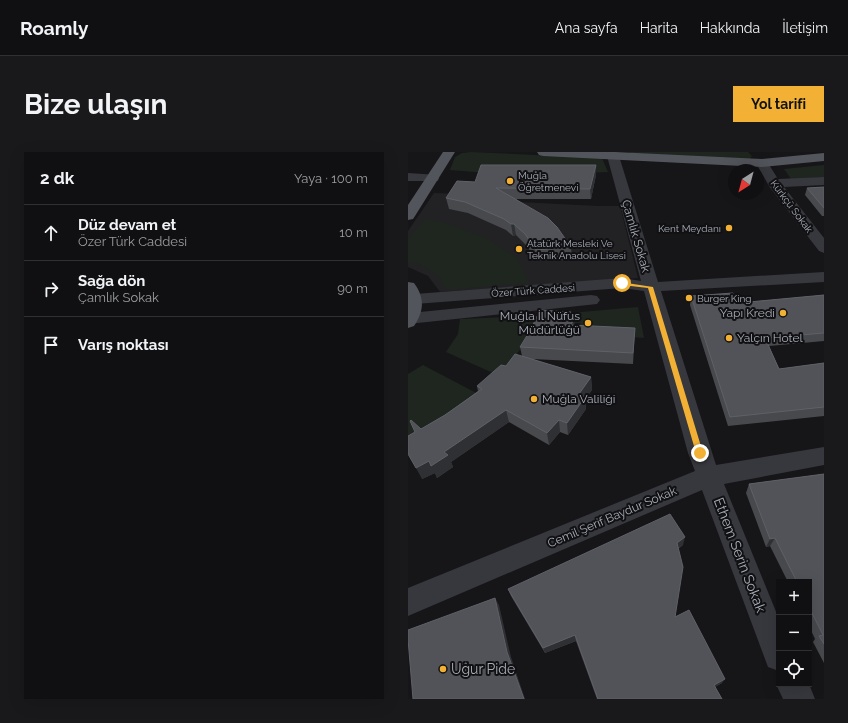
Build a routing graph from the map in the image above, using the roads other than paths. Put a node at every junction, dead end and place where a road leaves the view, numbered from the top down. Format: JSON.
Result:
{"nodes":[{"id":1,"x":450,"y":152,"type":"edge"},
{"id":2,"x":543,"y":152,"type":"edge"},
{"id":3,"x":612,"y":154,"type":"edge"},
{"id":4,"x":824,"y":157,"type":"edge"},
{"id":5,"x":759,"y":158,"type":"edge"},
{"id":6,"x":408,"y":177,"type":"edge"},
{"id":7,"x":432,"y":178,"type":"junction"},
{"id":8,"x":824,"y":181,"type":"edge"},
{"id":9,"x":774,"y":183,"type":"junction"},
{"id":10,"x":408,"y":216,"type":"edge"},
{"id":11,"x":824,"y":248,"type":"edge"},
{"id":12,"x":824,"y":277,"type":"edge"},
{"id":13,"x":651,"y":287,"type":"junction"},
{"id":14,"x":411,"y":293,"type":"edge"},
{"id":15,"x":409,"y":320,"type":"edge"},
{"id":16,"x":824,"y":456,"type":"edge"},
{"id":17,"x":710,"y":476,"type":"junction"},
{"id":18,"x":408,"y":602,"type":"edge"},
{"id":19,"x":777,"y":651,"type":"edge"},
{"id":20,"x":793,"y":687,"type":"edge"},
{"id":21,"x":799,"y":699,"type":"edge"}],
"edges":[{"from":1,"to":7,"type":"main road"},
{"from":2,"to":3,"type":"main road"},
{"from":3,"to":5,"type":"main road"},
{"from":3,"to":13,"type":"street","name":"Çamlık Sokak"},
{"from":4,"to":5,"type":"main road"},
{"from":5,"to":9,"type":"street","name":"Kürkçü Sokak"},
{"from":6,"to":7,"type":"street"},
{"from":7,"to":10,"type":"main road"},
{"from":8,"to":9,"type":"street"},
{"from":9,"to":11,"type":"street","name":"Kürkçü Sokak"},
{"from":12,"to":13,"type":"street","name":"Özer Türk Caddesi"},
{"from":13,"to":14,"type":"street","name":"Özer Türk Caddesi"},
{"from":13,"to":15,"type":"street","name":"Özer Türk Caddesi"},
{"from":13,"to":17,"type":"street","name":"Çamlık Sokak"},
{"from":14,"to":15,"type":"main road"},
{"from":16,"to":17,"type":"street","name":"Cemil Şerif Baydur Sokak"},
{"from":17,"to":18,"type":"street","name":"Cemil Şerif Baydur Sokak"},
{"from":17,"to":19,"type":"street","name":"Ethem Serin Sokak"},
{"from":20,"to":21,"type":"street"}]}
